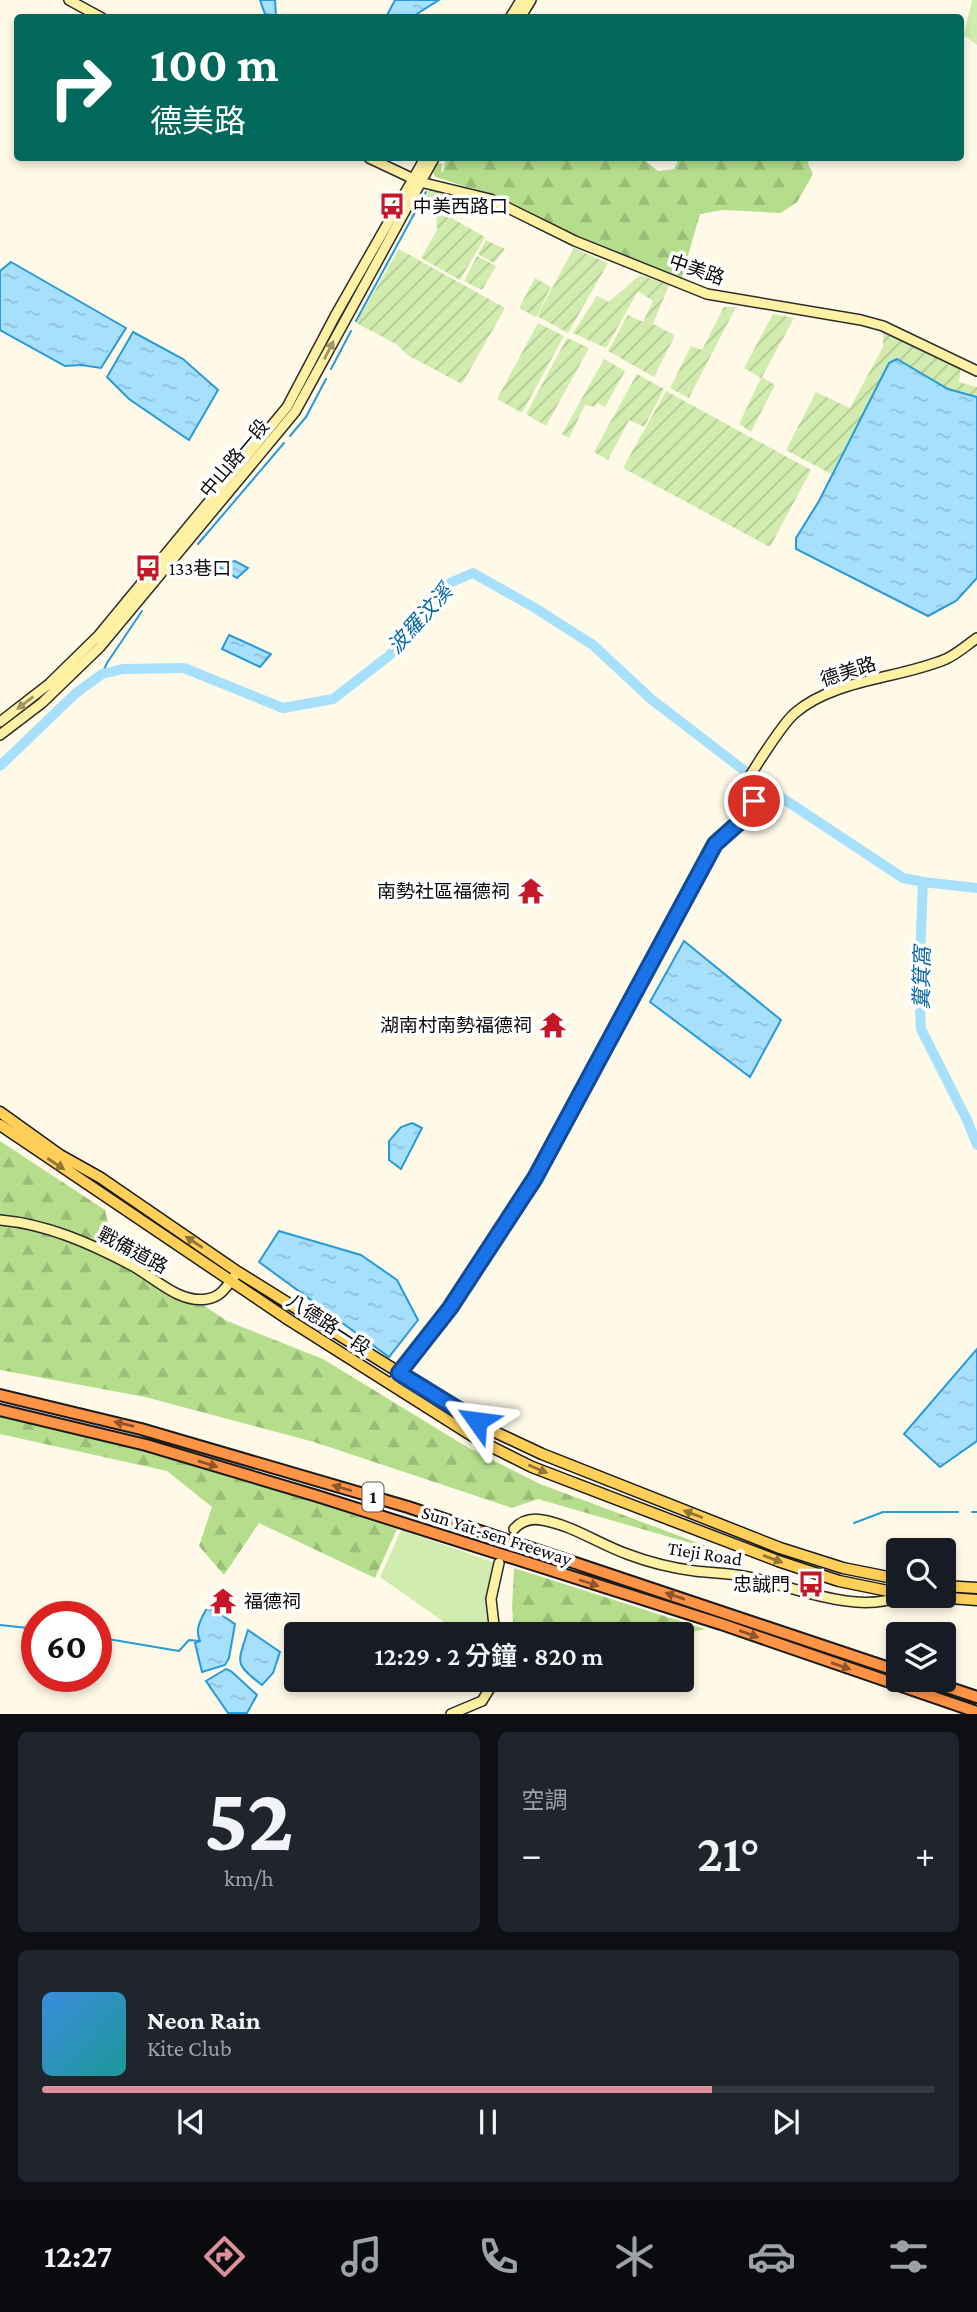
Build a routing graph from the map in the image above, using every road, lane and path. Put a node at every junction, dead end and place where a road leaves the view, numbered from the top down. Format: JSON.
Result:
{"nodes":[{"id":1,"x":69,"y":0,"type":"edge"},
{"id":2,"x":95,"y":14,"type":"edge"},
{"id":3,"x":375,"y":161,"type":"edge"},
{"id":4,"x":424,"y":161,"type":"edge"},
{"id":5,"x":432,"y":161,"type":"edge"},
{"id":6,"x":416,"y":180,"type":"junction"},
{"id":7,"x":977,"y":371,"type":"edge"},
{"id":8,"x":977,"y":638,"type":"edge"},
{"id":9,"x":0,"y":722,"type":"edge"},
{"id":10,"x":0,"y":735,"type":"edge"},
{"id":11,"x":0,"y":1112,"type":"edge"},
{"id":12,"x":0,"y":1125,"type":"edge"},
{"id":13,"x":0,"y":1220,"type":"edge"},
{"id":14,"x":235,"y":1276,"type":"junction"},
{"id":15,"x":399,"y":1373,"type":"junction"},
{"id":16,"x":391,"y":1384,"type":"junction"},
{"id":17,"x":0,"y":1395,"type":"edge"},
{"id":18,"x":0,"y":1410,"type":"edge"},
{"id":19,"x":514,"y":1529,"type":"dead end"},
{"id":20,"x":499,"y":1563,"type":"dead end"},
{"id":21,"x":886,"y":1577,"type":"edge"},
{"id":22,"x":956,"y":1587,"type":"edge"},
{"id":23,"x":977,"y":1588,"type":"edge"},
{"id":24,"x":886,"y":1592,"type":"edge"},
{"id":25,"x":956,"y":1598,"type":"edge"},
{"id":26,"x":977,"y":1600,"type":"edge"},
{"id":27,"x":886,"y":1602,"type":"edge"},
{"id":28,"x":494,"y":1622,"type":"edge"},
{"id":29,"x":886,"y":1667,"type":"edge"},
{"id":30,"x":956,"y":1689,"type":"edge"},
{"id":31,"x":488,"y":1692,"type":"edge"},
{"id":32,"x":977,"y":1696,"type":"edge"},
{"id":33,"x":977,"y":1712,"type":"edge"},
{"id":34,"x":451,"y":1713,"type":"edge"}],
"edges":[{"from":1,"to":2,"type":"street"},
{"from":3,"to":6,"type":"street","name":"中美路"},
{"from":4,"to":6,"type":"street","name":"中山路一段"},
{"from":5,"to":6,"type":"street","name":"中山路一段"},
{"from":6,"to":7,"type":"street","name":"中美路"},
{"from":6,"to":9,"type":"street","name":"中山路一段","one_way":true},
{"from":10,"to":6,"type":"street","name":"中山路一段","one_way":true},
{"from":8,"to":15,"type":"street","name":"德美路"},
{"from":14,"to":11,"type":"main road","name":"八德路一段","one_way":true},
{"from":12,"to":14,"type":"main road","name":"八德路一段","one_way":true},
{"from":13,"to":14,"type":"street","name":"戰備道路"},
{"from":14,"to":15,"type":"main road","name":"八德路一段"},
{"from":14,"to":16,"type":"main road","name":"八德路一段"},
{"from":15,"to":16,"type":"street"},
{"from":21,"to":15,"type":"main road","name":"八德路一段","one_way":true},
{"from":16,"to":24,"type":"main road","name":"八德路一段","one_way":true},
{"from":29,"to":17,"type":"highway","name":"Sun Yat-sen Freeway","number":"1","one_way":true},
{"from":18,"to":33,"type":"highway","name":"Sun Yat-sen Freeway","number":"1","one_way":true},
{"from":19,"to":27,"type":"street","name":"Tieji Road"},
{"from":20,"to":28,"type":"street"},
{"from":22,"to":23,"type":"main road"},
{"from":25,"to":26,"type":"main road"},
{"from":30,"to":32,"type":"highway"},
{"from":31,"to":34,"type":"street"}]}
